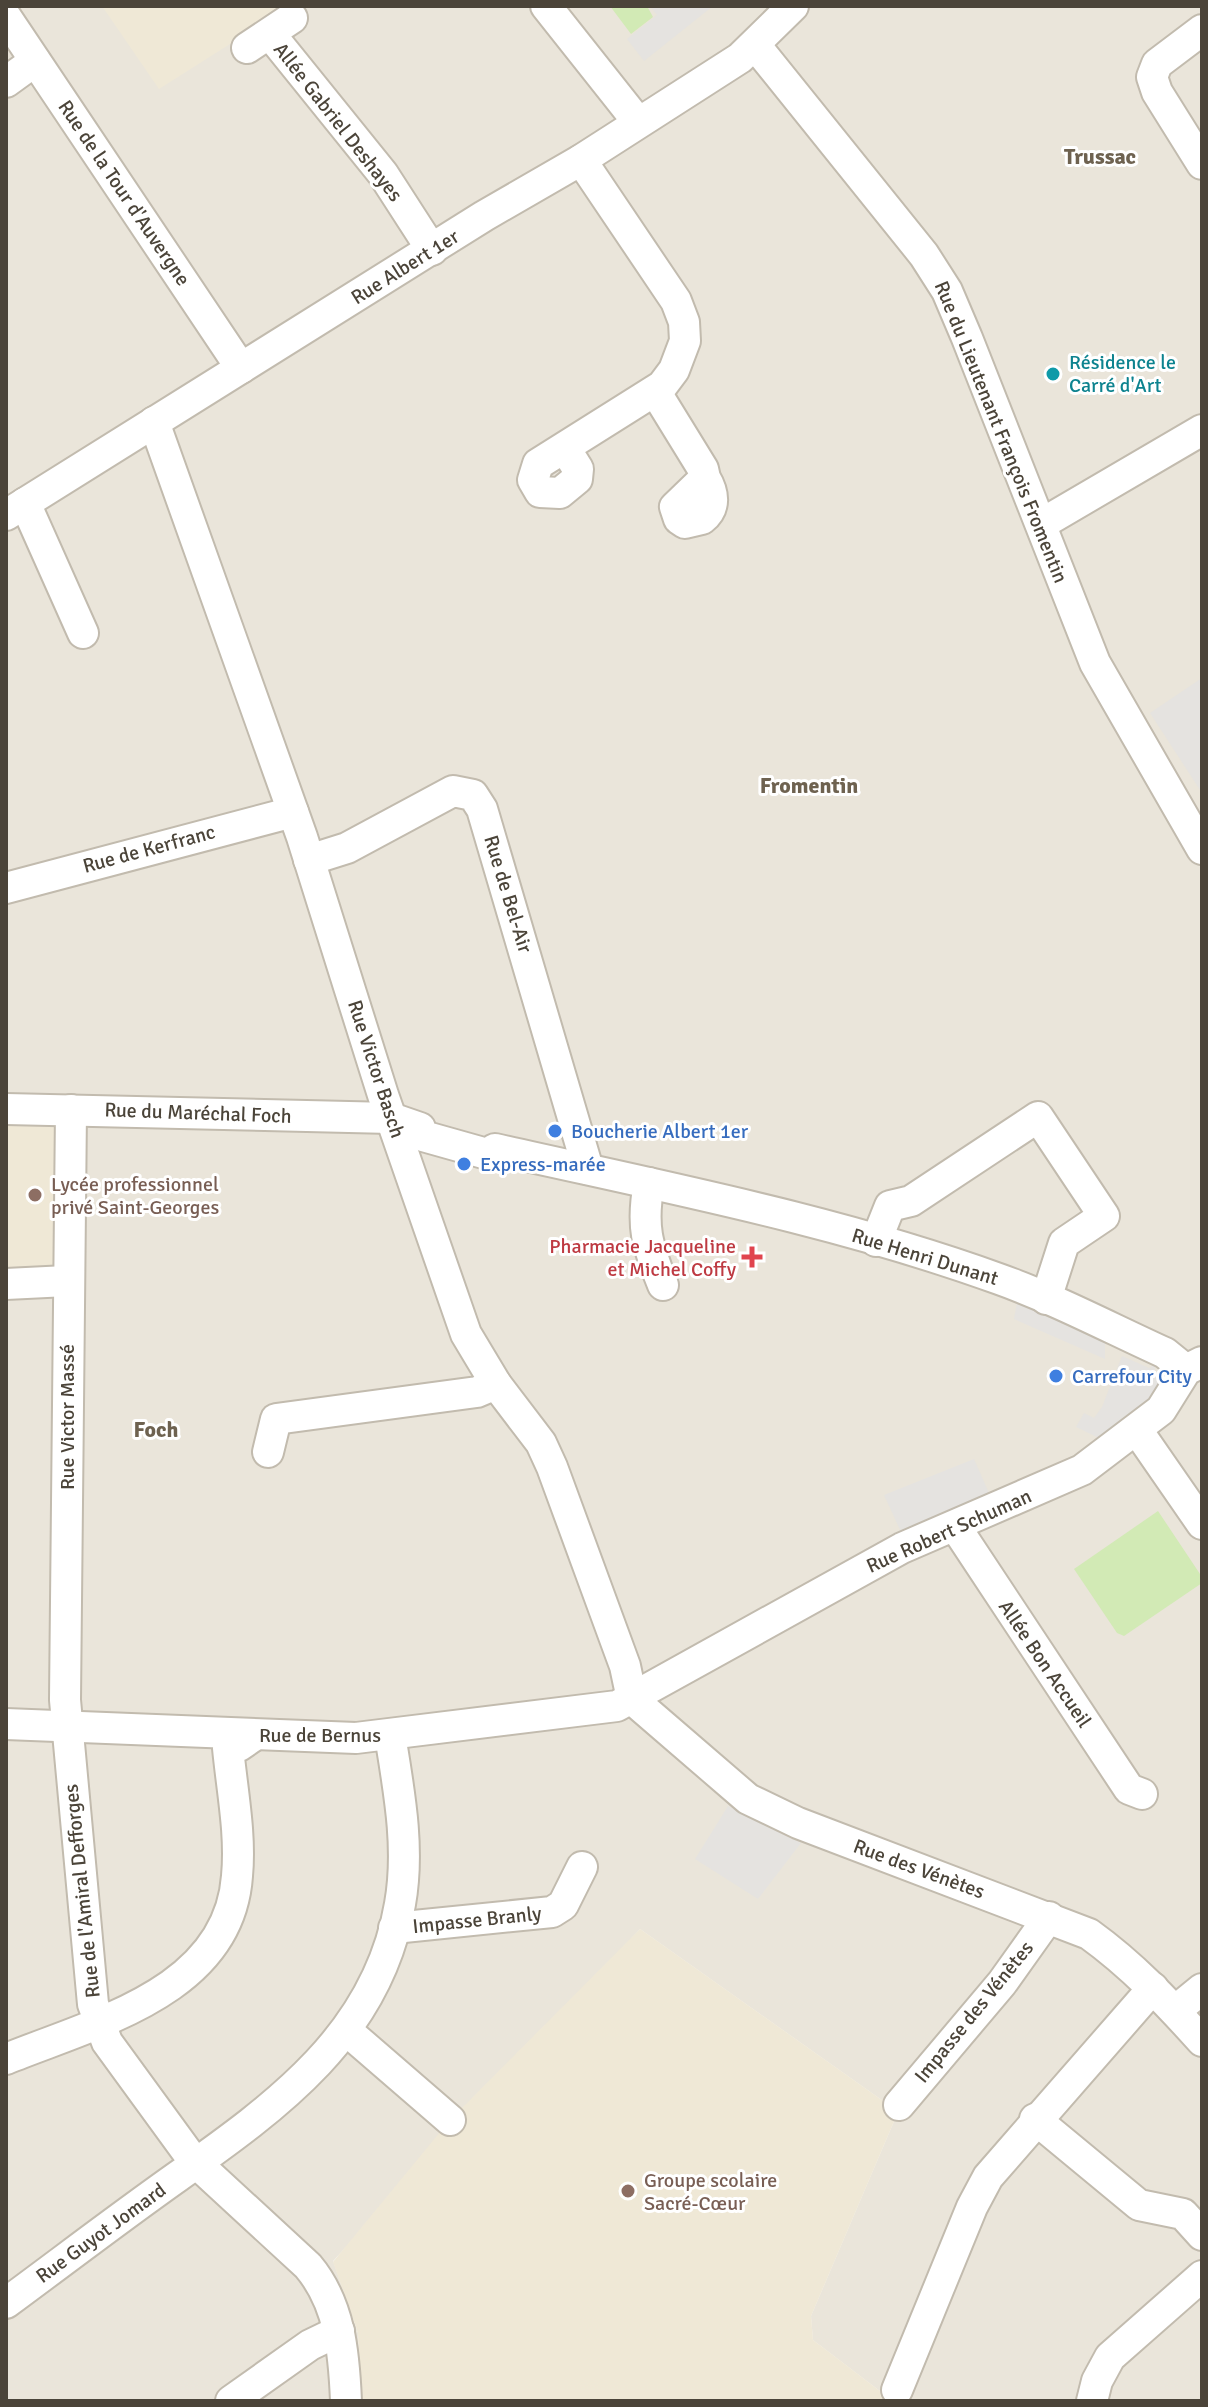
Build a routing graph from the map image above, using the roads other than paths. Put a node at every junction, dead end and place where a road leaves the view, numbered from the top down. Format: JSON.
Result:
{"nodes":[{"id":1,"x":546,"y":6,"type":"edge"},
{"id":2,"x":793,"y":6,"type":"edge"},
{"id":3,"x":6,"y":17,"type":"edge"},
{"id":4,"x":1202,"y":30,"type":"edge"},
{"id":5,"x":270,"y":33,"type":"dead end"},
{"id":6,"x":755,"y":45,"type":"junction"},
{"id":7,"x":35,"y":61,"type":"junction"},
{"id":8,"x":6,"y":82,"type":"edge"},
{"id":9,"x":638,"y":122,"type":"junction"},
{"id":10,"x":581,"y":160,"type":"junction"},
{"id":11,"x":1202,"y":164,"type":"edge"},
{"id":12,"x":432,"y":250,"type":"junction"},
{"id":13,"x":241,"y":368,"type":"junction"},
{"id":14,"x":655,"y":391,"type":"junction"},
{"id":15,"x":154,"y":422,"type":"junction"},
{"id":16,"x":1202,"y":430,"type":"edge"},
{"id":17,"x":565,"y":448,"type":"dead end"},
{"id":18,"x":705,"y":478,"type":"dead end"},
{"id":19,"x":16,"y":509,"type":"edge"},
{"id":20,"x":1043,"y":523,"type":"junction"},
{"id":21,"x":83,"y":633,"type":"dead end"},
{"id":22,"x":293,"y":812,"type":"junction"},
{"id":23,"x":1202,"y":849,"type":"edge"},
{"id":24,"x":309,"y":860,"type":"junction"},
{"id":25,"x":6,"y":888,"type":"edge"},
{"id":26,"x":6,"y":1109,"type":"edge"},
{"id":27,"x":71,"y":1110,"type":"junction"},
{"id":28,"x":391,"y":1118,"type":"junction"},
{"id":29,"x":420,"y":1128,"type":"junction"},
{"id":30,"x":447,"y":1145,"type":"junction"},
{"id":31,"x":495,"y":1149,"type":"junction"},
{"id":32,"x":588,"y":1169,"type":"junction"},
{"id":33,"x":649,"y":1183,"type":"junction"},
{"id":34,"x":414,"y":1186,"type":"junction"},
{"id":35,"x":876,"y":1241,"type":"junction"},
{"id":36,"x":67,"y":1281,"type":"junction"},
{"id":37,"x":6,"y":1284,"type":"edge"},
{"id":38,"x":663,"y":1285,"type":"dead end"},
{"id":39,"x":1046,"y":1299,"type":"junction"},
{"id":40,"x":1194,"y":1366,"type":"edge"},
{"id":41,"x":496,"y":1384,"type":"junction"},
{"id":42,"x":1137,"y":1430,"type":"junction"},
{"id":43,"x":268,"y":1452,"type":"dead end"},
{"id":44,"x":1202,"y":1524,"type":"edge"},
{"id":45,"x":955,"y":1526,"type":"junction"},
{"id":46,"x":632,"y":1699,"type":"junction"},
{"id":47,"x":6,"y":1724,"type":"edge"},
{"id":48,"x":67,"y":1724,"type":"junction"},
{"id":49,"x":390,"y":1735,"type":"junction"},
{"id":50,"x":233,"y":1740,"type":"junction"},
{"id":51,"x":1142,"y":1794,"type":"dead end"},
{"id":52,"x":582,"y":1867,"type":"dead end"},
{"id":53,"x":1049,"y":1917,"type":"junction"},
{"id":54,"x":394,"y":1928,"type":"junction"},
{"id":55,"x":1153,"y":1988,"type":"junction"},
{"id":56,"x":1202,"y":1989,"type":"edge"},
{"id":57,"x":1175,"y":2011,"type":"junction"},
{"id":58,"x":98,"y":2022,"type":"junction"},
{"id":59,"x":347,"y":2031,"type":"junction"},
{"id":60,"x":1202,"y":2041,"type":"edge"},
{"id":61,"x":6,"y":2059,"type":"edge"},
{"id":62,"x":899,"y":2105,"type":"dead end"},
{"id":63,"x":1035,"y":2119,"type":"junction"},
{"id":64,"x":450,"y":2120,"type":"dead end"},
{"id":65,"x":198,"y":2165,"type":"junction"},
{"id":66,"x":1202,"y":2235,"type":"edge"},
{"id":67,"x":1202,"y":2276,"type":"edge"},
{"id":68,"x":6,"y":2303,"type":"edge"},
{"id":69,"x":339,"y":2331,"type":"junction"},
{"id":70,"x":897,"y":2390,"type":"dead end"},
{"id":71,"x":231,"y":2401,"type":"edge"},
{"id":72,"x":346,"y":2401,"type":"edge"},
{"id":73,"x":1092,"y":2401,"type":"edge"}],
"edges":[{"from":1,"to":9,"type":"street"},
{"from":2,"to":6,"type":"street","name":"Rue Albert 1er"},
{"from":3,"to":7,"type":"street","name":"Rue de la Tour d'Auvergne"},
{"from":4,"to":11,"type":"street"},
{"from":5,"to":12,"type":"street","name":"Allée Gabriel Deshayes"},
{"from":6,"to":9,"type":"street","name":"Rue Albert 1er"},
{"from":6,"to":20,"type":"street","name":"Rue du Lieutenant François Fromentin"},
{"from":7,"to":8,"type":"street"},
{"from":7,"to":13,"type":"street","name":"Rue de la Tour d'Auvergne"},
{"from":9,"to":10,"type":"street","name":"Rue Albert 1er"},
{"from":10,"to":12,"type":"street","name":"Rue Albert 1er"},
{"from":10,"to":14,"type":"street"},
{"from":12,"to":13,"type":"street","name":"Rue Albert 1er"},
{"from":13,"to":15,"type":"street","name":"Rue Albert 1er"},
{"from":14,"to":17,"type":"street"},
{"from":14,"to":18,"type":"street"},
{"from":15,"to":19,"type":"street","name":"Rue Albert 1er"},
{"from":15,"to":22,"type":"street","name":"Rue Victor Basch"},
{"from":16,"to":20,"type":"street"},
{"from":19,"to":21,"type":"street"},
{"from":20,"to":23,"type":"street","name":"Rue du Lieutenant François Fromentin"},
{"from":22,"to":24,"type":"street","name":"Rue Victor Basch"},
{"from":22,"to":25,"type":"street","name":"Rue de Kerfranc"},
{"from":24,"to":28,"type":"street","name":"Rue Victor Basch"},
{"from":24,"to":32,"type":"street","name":"Rue de Bel-Air"},
{"from":26,"to":27,"type":"street","name":"Rue du Maréchal Foch"},
{"from":27,"to":28,"type":"street","name":"Rue du Maréchal Foch"},
{"from":27,"to":36,"type":"street","name":"Rue Victor Massé"},
{"from":28,"to":29,"type":"street","name":"Rue Henri Dunant"},
{"from":28,"to":34,"type":"street","name":"Rue Victor Basch"},
{"from":29,"to":30,"type":"street","name":"Rue Henri Dunant"},
{"from":29,"to":31,"type":"street","name":"Rue Henri Dunant"},
{"from":30,"to":31,"type":"street","name":"Rue Henri Dunant"},
{"from":30,"to":34,"type":"street"},
{"from":31,"to":32,"type":"street","name":"Rue Henri Dunant"},
{"from":32,"to":33,"type":"street","name":"Rue Henri Dunant"},
{"from":33,"to":35,"type":"street","name":"Rue Henri Dunant"},
{"from":33,"to":38,"type":"street"},
{"from":34,"to":41,"type":"street","name":"Rue Victor Basch"},
{"from":35,"to":39,"type":"street","name":"Rue Henri Dunant"},
{"from":35,"to":39,"type":"street"},
{"from":36,"to":37,"type":"street"},
{"from":36,"to":48,"type":"street","name":"Rue Victor Massé"},
{"from":39,"to":40,"type":"street","name":"Rue Henri Dunant"},
{"from":40,"to":42,"type":"street","name":"Rue Robert Schuman"},
{"from":41,"to":43,"type":"street"},
{"from":41,"to":46,"type":"street","name":"Rue Victor Basch"},
{"from":42,"to":44,"type":"street"},
{"from":42,"to":45,"type":"street","name":"Rue Robert Schuman"},
{"from":45,"to":46,"type":"street","name":"Rue Robert Schuman"},
{"from":45,"to":51,"type":"street","name":"Allée Bon Accueil"},
{"from":46,"to":49,"type":"street","name":"Rue de Bernus"},
{"from":46,"to":53,"type":"street","name":"Rue des Vénètes"},
{"from":47,"to":48,"type":"street","name":"Rue de Bernus"},
{"from":48,"to":50,"type":"street","name":"Rue de Bernus"},
{"from":48,"to":58,"type":"street","name":"Rue de l'Amiral Defforges"},
{"from":49,"to":50,"type":"street","name":"Rue de Bernus"},
{"from":49,"to":54,"type":"street","name":"Rue Guyot Jomard"},
{"from":50,"to":58,"type":"street"},
{"from":52,"to":54,"type":"street","name":"Impasse Branly"},
{"from":53,"to":55,"type":"street","name":"Rue des Vénètes"},
{"from":53,"to":62,"type":"street","name":"Impasse des Vénètes"},
{"from":54,"to":59,"type":"street","name":"Rue Guyot Jomard"},
{"from":55,"to":57,"type":"street","name":"Rue des Vénètes"},
{"from":55,"to":63,"type":"street"},
{"from":56,"to":57,"type":"street"},
{"from":57,"to":60,"type":"street","name":"Rue des Vénètes"},
{"from":58,"to":61,"type":"street"},
{"from":58,"to":65,"type":"street","name":"Rue de l'Amiral Defforges"},
{"from":59,"to":64,"type":"street"},
{"from":59,"to":65,"type":"street","name":"Rue Guyot Jomard"},
{"from":63,"to":66,"type":"street"},
{"from":63,"to":70,"type":"street"},
{"from":65,"to":68,"type":"street","name":"Rue Guyot Jomard"},
{"from":65,"to":69,"type":"street","name":"Rue de l'Amiral Defforges"},
{"from":67,"to":73,"type":"street"},
{"from":69,"to":71,"type":"street"},
{"from":69,"to":72,"type":"street","name":"Rue de l'Amiral Defforges"}]}
